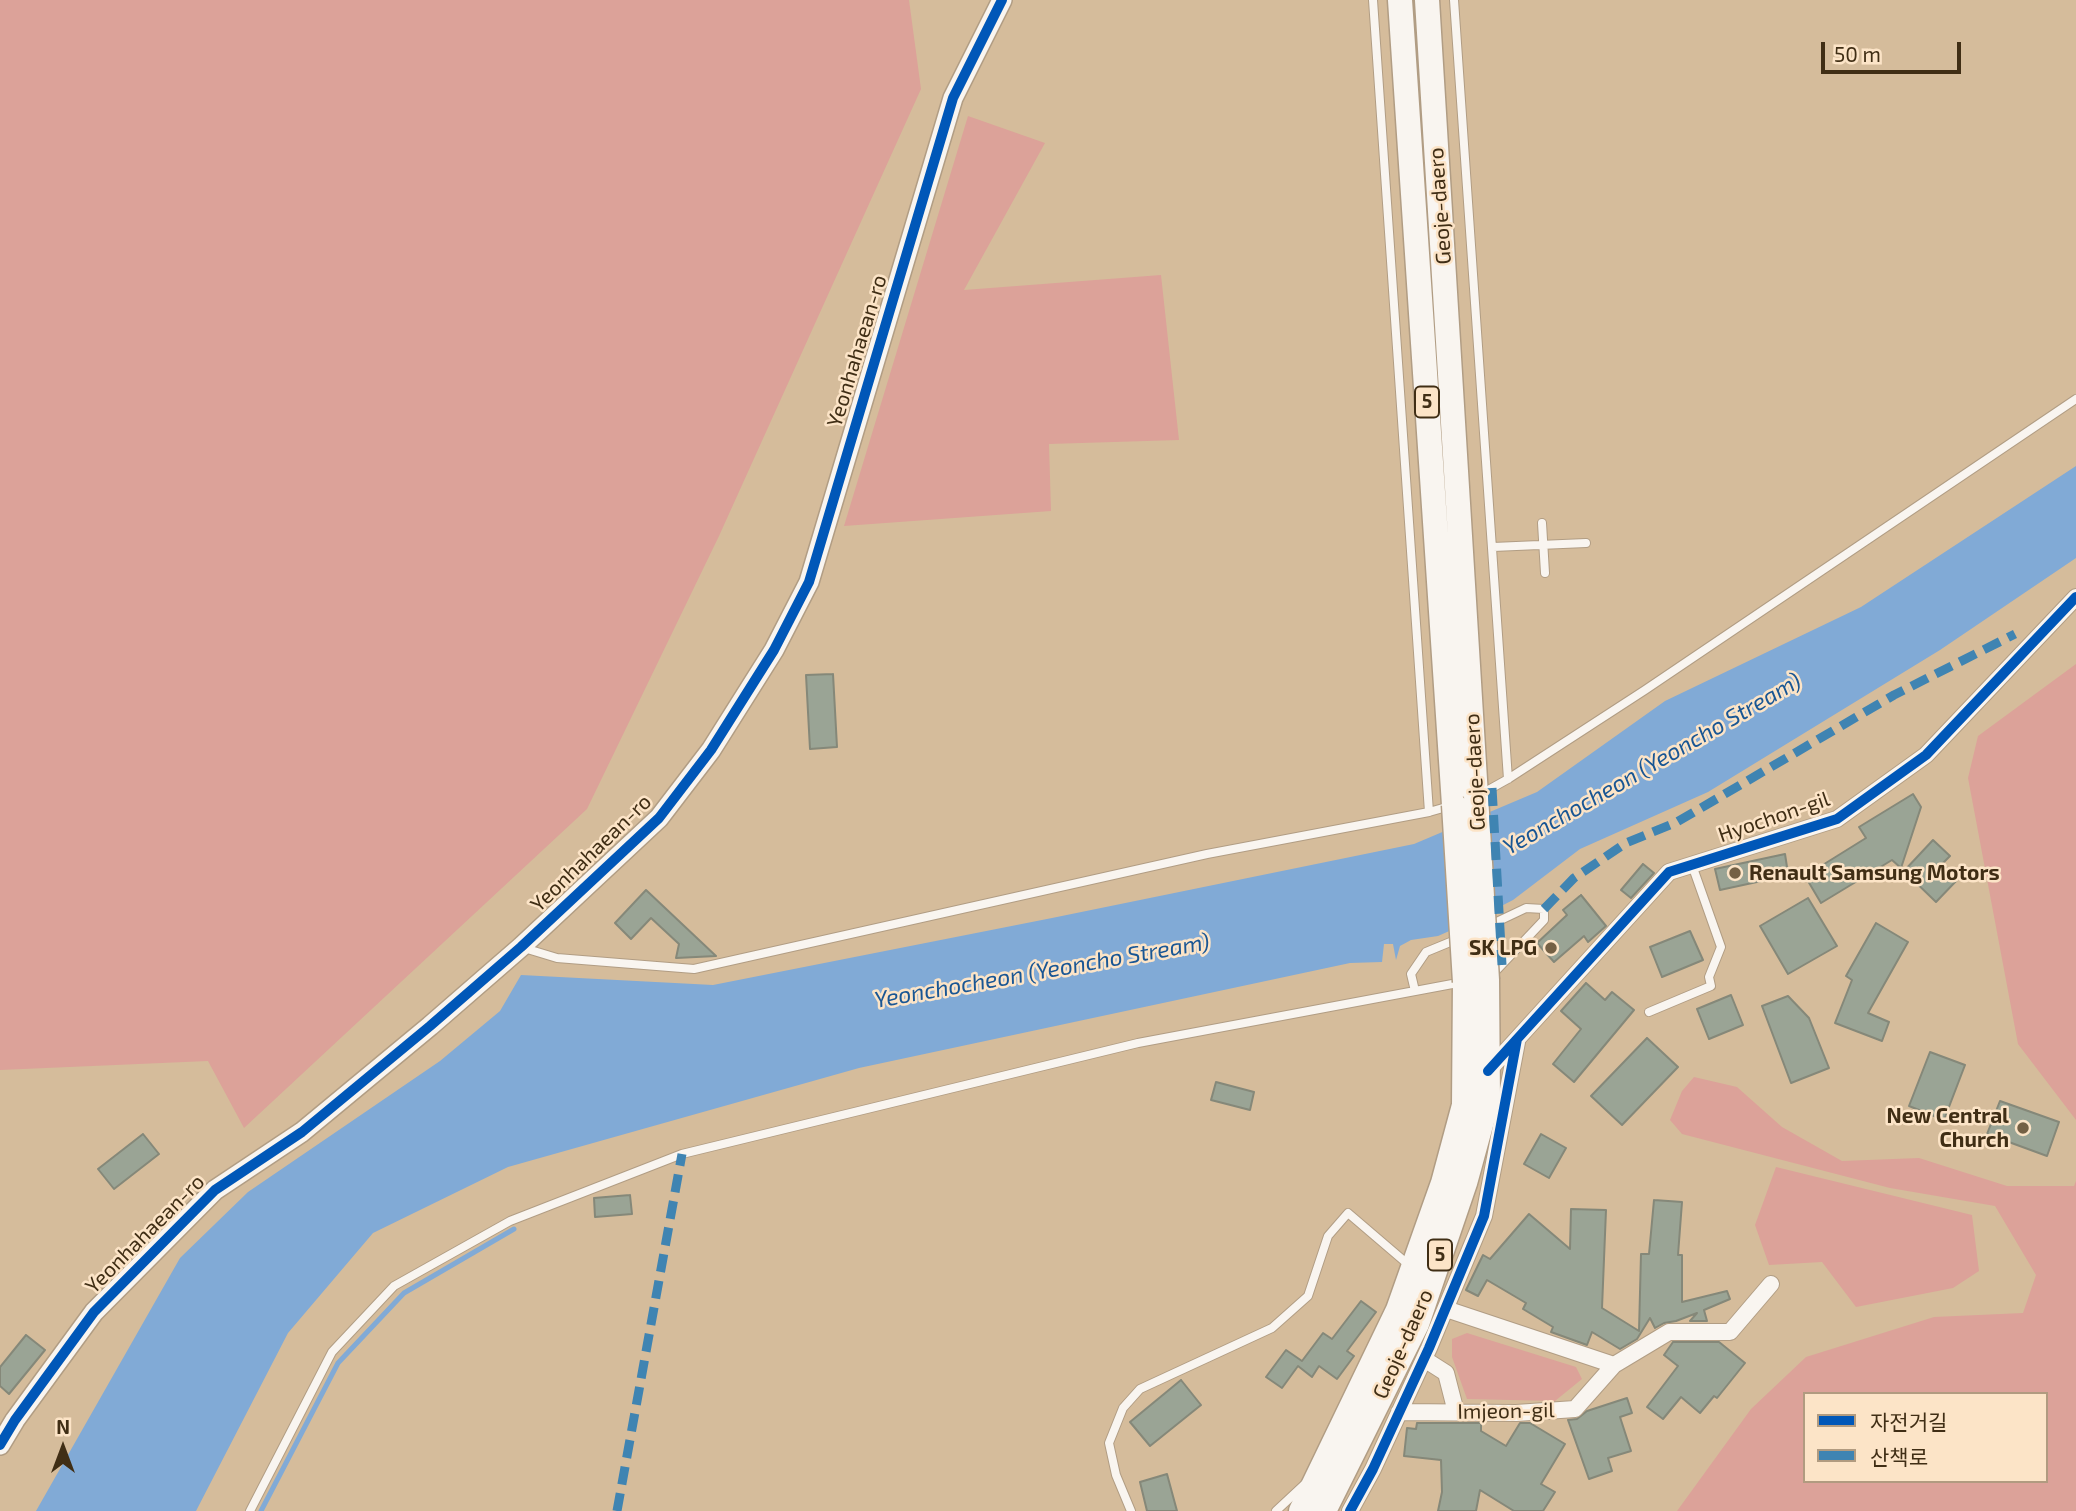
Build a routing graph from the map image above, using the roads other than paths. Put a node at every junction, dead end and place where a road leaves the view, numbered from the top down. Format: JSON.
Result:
{"nodes":[{"id":1,"x":1002,"y":0,"type":"edge"},
{"id":2,"x":1373,"y":0,"type":"edge"},
{"id":3,"x":1400,"y":0,"type":"edge"},
{"id":4,"x":1427,"y":0,"type":"edge"},
{"id":5,"x":1454,"y":0,"type":"edge"},
{"id":6,"x":2076,"y":399,"type":"edge"},
{"id":7,"x":1542,"y":523,"type":"dead end"},
{"id":8,"x":1586,"y":543,"type":"dead end"},
{"id":9,"x":1544,"y":545,"type":"junction"},
{"id":10,"x":1493,"y":547,"type":"junction"},
{"id":11,"x":1545,"y":573,"type":"dead end"},
{"id":12,"x":2076,"y":597,"type":"edge"},
{"id":13,"x":1508,"y":779,"type":"junction"},
{"id":14,"x":1465,"y":801,"type":"junction"},
{"id":15,"x":1429,"y":812,"type":"junction"},
{"id":16,"x":1692,"y":865,"type":"junction"},
{"id":17,"x":521,"y":947,"type":"junction"},
{"id":18,"x":1476,"y":981,"type":"junction"},
{"id":19,"x":1415,"y":991,"type":"junction"},
{"id":20,"x":1649,"y":1012,"type":"dead end"},
{"id":21,"x":1517,"y":1039,"type":"junction"},
{"id":22,"x":1489,"y":1071,"type":"junction"},
{"id":23,"x":1413,"y":1268,"type":"junction"},
{"id":24,"x":1771,"y":1284,"type":"dead end"},
{"id":25,"x":1446,"y":1309,"type":"junction"},
{"id":26,"x":1424,"y":1359,"type":"junction"},
{"id":27,"x":1614,"y":1365,"type":"junction"},
{"id":28,"x":1399,"y":1412,"type":"junction"},
{"id":29,"x":1455,"y":1412,"type":"junction"},
{"id":30,"x":0,"y":1445,"type":"edge"},
{"id":31,"x":1332,"y":1469,"type":"junction"},
{"id":32,"x":250,"y":1511,"type":"edge"},
{"id":33,"x":1131,"y":1511,"type":"edge"},
{"id":34,"x":1276,"y":1511,"type":"edge"},
{"id":35,"x":1301,"y":1511,"type":"edge"},
{"id":36,"x":1324,"y":1511,"type":"edge"},
{"id":37,"x":1339,"y":1511,"type":"edge"},
{"id":38,"x":1349,"y":1511,"type":"edge"}],
"edges":[{"from":1,"to":17,"type":"street","name":"Yeonhahaean-ro"},
{"from":2,"to":15,"type":"lane"},
{"from":3,"to":14,"type":"main road","name":"Geoje-daero","number":"5"},
{"from":4,"to":14,"type":"main road","name":"Geoje-daero","number":"5"},
{"from":5,"to":10,"type":"lane"},
{"from":6,"to":13,"type":"lane"},
{"from":7,"to":9,"type":"lane"},
{"from":8,"to":9,"type":"lane"},
{"from":9,"to":10,"type":"lane"},
{"from":9,"to":11,"type":"lane"},
{"from":10,"to":13,"type":"lane"},
{"from":12,"to":16,"type":"street","name":"Hyochon-gil"},
{"from":13,"to":14,"type":"lane"},
{"from":14,"to":15,"type":"lane"},
{"from":14,"to":18,"type":"main road","name":"Geoje-daero","number":"5","bridge":true},
{"from":15,"to":17,"type":"lane"},
{"from":16,"to":20,"type":"lane"},
{"from":16,"to":21,"type":"street","name":"Hyochon-gil"},
{"from":17,"to":30,"type":"street","name":"Yeonhahaean-ro"},
{"from":18,"to":19,"type":"lane"},
{"from":18,"to":19,"type":"lane"},
{"from":18,"to":22,"type":"main road","name":"Geoje-daero","number":"5"},
{"from":18,"to":23,"type":"main road","name":"Geoje-daero","number":"5"},
{"from":19,"to":32,"type":"lane"},
{"from":21,"to":22,"type":"street","name":"Hyochon-gil"},
{"from":21,"to":25,"type":"street"},
{"from":22,"to":31,"type":"main road","name":"Geoje-daero","number":"5"},
{"from":23,"to":31,"type":"main road","name":"Geoje-daero","number":"5"},
{"from":23,"to":33,"type":"lane"},
{"from":24,"to":27,"type":"street","name":"Imjeon-gil"},
{"from":25,"to":26,"type":"street"},
{"from":25,"to":27,"type":"street"},
{"from":26,"to":28,"type":"street"},
{"from":26,"to":29,"type":"street"},
{"from":27,"to":29,"type":"street","name":"Imjeon-gil"},
{"from":28,"to":29,"type":"street","name":"Imjeon-gil"},
{"from":28,"to":38,"type":"street"},
{"from":31,"to":34,"type":"lane"},
{"from":31,"to":35,"type":"main road","name":"Geoje-daero","number":"5"},
{"from":31,"to":36,"type":"main road","name":"Geoje-daero","number":"5"},
{"from":31,"to":37,"type":"street"}]}
